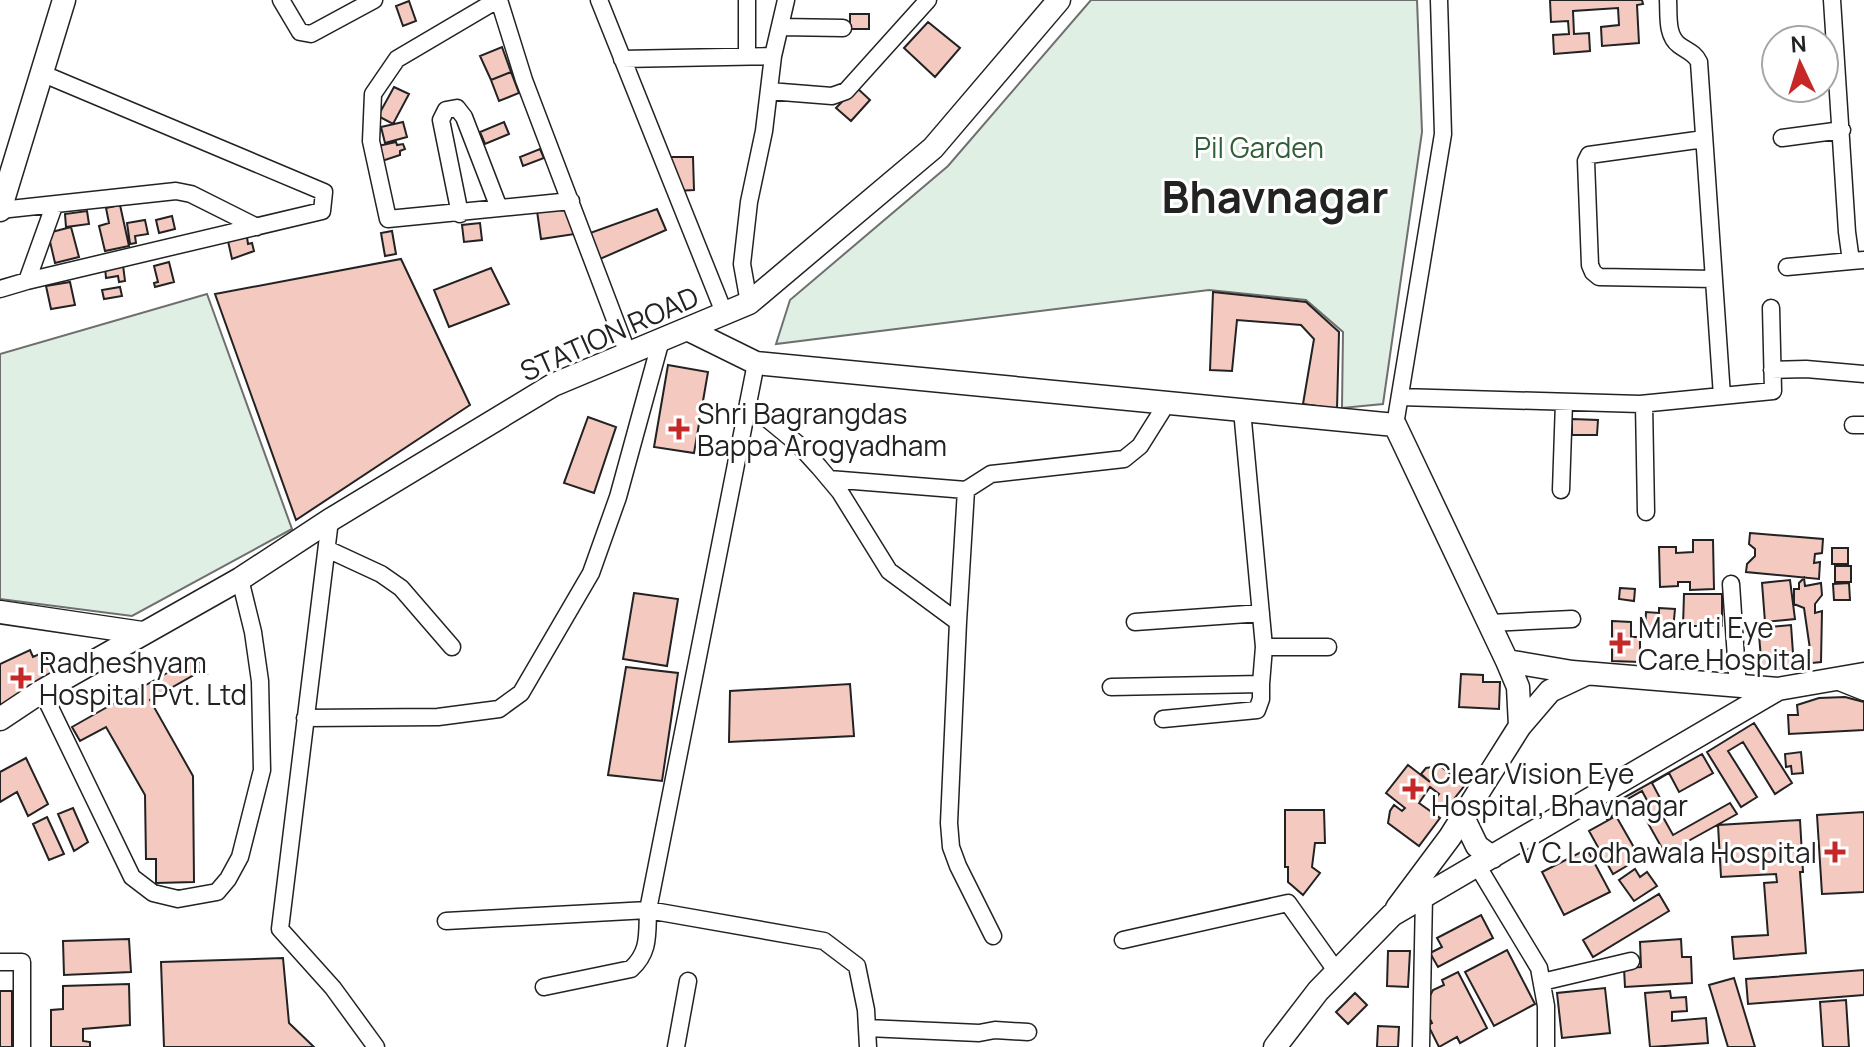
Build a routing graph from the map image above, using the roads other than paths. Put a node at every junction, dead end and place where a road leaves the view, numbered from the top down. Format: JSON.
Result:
{"nodes":[{"id":1,"x":64,"y":0,"type":"edge"},
{"id":2,"x":281,"y":0,"type":"edge"},
{"id":3,"x":374,"y":0,"type":"edge"},
{"id":4,"x":498,"y":0,"type":"edge"},
{"id":5,"x":599,"y":0,"type":"edge"},
{"id":6,"x":747,"y":0,"type":"edge"},
{"id":7,"x":786,"y":0,"type":"edge"},
{"id":8,"x":928,"y":0,"type":"edge"},
{"id":9,"x":1059,"y":0,"type":"edge"},
{"id":10,"x":1439,"y":0,"type":"edge"},
{"id":11,"x":1668,"y":0,"type":"edge"},
{"id":12,"x":1832,"y":0,"type":"edge"},
{"id":13,"x":780,"y":27,"type":"junction"},
{"id":14,"x":843,"y":28,"type":"dead end"},
{"id":15,"x":747,"y":56,"type":"junction"},
{"id":16,"x":773,"y":56,"type":"junction"},
{"id":17,"x":622,"y":59,"type":"junction"},
{"id":18,"x":41,"y":73,"type":"junction"},
{"id":19,"x":769,"y":91,"type":"junction"},
{"id":20,"x":1842,"y":130,"type":"junction"},
{"id":21,"x":1782,"y":138,"type":"dead end"},
{"id":22,"x":1704,"y":139,"type":"junction"},
{"id":23,"x":571,"y":201,"type":"junction"},
{"id":24,"x":54,"y":206,"type":"junction"},
{"id":25,"x":499,"y":208,"type":"junction"},
{"id":26,"x":0,"y":210,"type":"edge"},
{"id":27,"x":460,"y":214,"type":"junction"},
{"id":28,"x":257,"y":227,"type":"junction"},
{"id":29,"x":1858,"y":261,"type":"edge"},
{"id":30,"x":1787,"y":267,"type":"dead end"},
{"id":31,"x":1714,"y":279,"type":"junction"},
{"id":32,"x":27,"y":281,"type":"junction"},
{"id":33,"x":0,"y":289,"type":"edge"},
{"id":34,"x":749,"y":303,"type":"junction"},
{"id":35,"x":1771,"y":308,"type":"dead end"},
{"id":36,"x":725,"y":315,"type":"junction"},
{"id":37,"x":687,"y":329,"type":"junction"},
{"id":38,"x":661,"y":340,"type":"junction"},
{"id":39,"x":628,"y":354,"type":"junction"},
{"id":40,"x":756,"y":363,"type":"junction"},
{"id":41,"x":1772,"y":370,"type":"junction"},
{"id":42,"x":1864,"y":374,"type":"edge"},
{"id":43,"x":1722,"y":396,"type":"junction"},
{"id":44,"x":1400,"y":397,"type":"junction"},
{"id":45,"x":1564,"y":402,"type":"junction"},
{"id":46,"x":748,"y":403,"type":"junction"},
{"id":47,"x":1167,"y":403,"type":"junction"},
{"id":48,"x":1644,"y":404,"type":"junction"},
{"id":49,"x":1242,"y":410,"type":"junction"},
{"id":50,"x":1395,"y":425,"type":"junction"},
{"id":51,"x":829,"y":479,"type":"junction"},
{"id":52,"x":966,"y":490,"type":"junction"},
{"id":53,"x":1561,"y":490,"type":"dead end"},
{"id":54,"x":1646,"y":512,"type":"dead end"},
{"id":55,"x":330,"y":520,"type":"junction"},
{"id":56,"x":327,"y":549,"type":"junction"},
{"id":57,"x":240,"y":579,"type":"junction"},
{"id":58,"x":1731,"y":584,"type":"dead end"},
{"id":59,"x":0,"y":612,"type":"edge"},
{"id":60,"x":1261,"y":613,"type":"junction"},
{"id":61,"x":1572,"y":619,"type":"dead end"},
{"id":62,"x":958,"y":622,"type":"junction"},
{"id":63,"x":1135,"y":622,"type":"dead end"},
{"id":64,"x":1490,"y":623,"type":"junction"},
{"id":65,"x":142,"y":633,"type":"junction"},
{"id":66,"x":452,"y":647,"type":"dead end"},
{"id":67,"x":1264,"y":647,"type":"junction"},
{"id":68,"x":1328,"y":647,"type":"dead end"},
{"id":69,"x":1507,"y":661,"type":"junction"},
{"id":70,"x":1589,"y":673,"type":"junction"},
{"id":71,"x":1864,"y":674,"type":"edge"},
{"id":72,"x":1834,"y":680,"type":"junction"},
{"id":73,"x":1261,"y":684,"type":"junction"},
{"id":74,"x":1111,"y":687,"type":"dead end"},
{"id":75,"x":1738,"y":688,"type":"junction"},
{"id":76,"x":1778,"y":689,"type":"junction"},
{"id":77,"x":42,"y":691,"type":"junction"},
{"id":78,"x":1864,"y":692,"type":"edge"},
{"id":79,"x":305,"y":718,"type":"junction"},
{"id":80,"x":0,"y":719,"type":"edge"},
{"id":81,"x":1163,"y":719,"type":"dead end"},
{"id":82,"x":1520,"y":726,"type":"junction"},
{"id":83,"x":1462,"y":815,"type":"junction"},
{"id":84,"x":1485,"y":861,"type":"junction"},
{"id":85,"x":1424,"y":896,"type":"junction"},
{"id":86,"x":648,"y":910,"type":"junction"},
{"id":87,"x":1392,"y":915,"type":"junction"},
{"id":88,"x":446,"y":921,"type":"dead end"},
{"id":89,"x":993,"y":936,"type":"dead end"},
{"id":90,"x":1123,"y":940,"type":"dead end"},
{"id":91,"x":1631,"y":961,"type":"dead end"},
{"id":92,"x":0,"y":962,"type":"edge"},
{"id":93,"x":1337,"y":972,"type":"junction"},
{"id":94,"x":688,"y":981,"type":"dead end"},
{"id":95,"x":1542,"y":982,"type":"junction"},
{"id":96,"x":544,"y":987,"type":"dead end"},
{"id":97,"x":867,"y":1028,"type":"junction"},
{"id":98,"x":1028,"y":1032,"type":"dead end"},
{"id":99,"x":22,"y":1047,"type":"edge"},
{"id":100,"x":376,"y":1047,"type":"edge"},
{"id":101,"x":676,"y":1047,"type":"edge"},
{"id":102,"x":868,"y":1047,"type":"edge"},
{"id":103,"x":1275,"y":1047,"type":"edge"},
{"id":104,"x":1421,"y":1047,"type":"edge"},
{"id":105,"x":1546,"y":1047,"type":"edge"}],
"edges":[{"from":1,"to":18,"type":"main road"},
{"from":2,"to":3,"type":"street"},
{"from":4,"to":23,"type":"street"},
{"from":4,"to":27,"type":"street"},
{"from":5,"to":17,"type":"street"},
{"from":6,"to":15,"type":"street"},
{"from":7,"to":13,"type":"street"},
{"from":8,"to":19,"type":"street"},
{"from":9,"to":34,"type":"main road","name":"STATION ROAD"},
{"from":10,"to":44,"type":"street"},
{"from":11,"to":22,"type":"street"},
{"from":12,"to":20,"type":"street"},
{"from":13,"to":14,"type":"street"},
{"from":13,"to":16,"type":"street"},
{"from":15,"to":16,"type":"street"},
{"from":15,"to":17,"type":"street"},
{"from":16,"to":19,"type":"street"},
{"from":17,"to":36,"type":"street"},
{"from":18,"to":26,"type":"main road"},
{"from":18,"to":28,"type":"street"},
{"from":19,"to":34,"type":"street"},
{"from":20,"to":21,"type":"street"},
{"from":20,"to":29,"type":"street"},
{"from":22,"to":31,"type":"street"},
{"from":22,"to":31,"type":"street"},
{"from":23,"to":25,"type":"street"},
{"from":23,"to":39,"type":"street"},
{"from":24,"to":26,"type":"street"},
{"from":24,"to":28,"type":"street"},
{"from":24,"to":32,"type":"street"},
{"from":25,"to":27,"type":"street"},
{"from":25,"to":27,"type":"street"},
{"from":28,"to":32,"type":"street"},
{"from":29,"to":30,"type":"street"},
{"from":31,"to":43,"type":"street"},
{"from":32,"to":33,"type":"street"},
{"from":34,"to":36,"type":"main road","name":"STATION ROAD"},
{"from":35,"to":41,"type":"street"},
{"from":36,"to":37,"type":"main road","name":"STATION ROAD"},
{"from":37,"to":38,"type":"main road","name":"STATION ROAD"},
{"from":37,"to":40,"type":"main road"},
{"from":38,"to":39,"type":"main road","name":"STATION ROAD"},
{"from":38,"to":79,"type":"street"},
{"from":39,"to":55,"type":"main road","name":"STATION ROAD"},
{"from":40,"to":46,"type":"street"},
{"from":40,"to":47,"type":"main road"},
{"from":41,"to":42,"type":"street"},
{"from":41,"to":43,"type":"street"},
{"from":43,"to":48,"type":"street"},
{"from":44,"to":45,"type":"street"},
{"from":44,"to":50,"type":"street"},
{"from":45,"to":48,"type":"street"},
{"from":45,"to":53,"type":"street"},
{"from":46,"to":51,"type":"street"},
{"from":46,"to":86,"type":"street"},
{"from":47,"to":49,"type":"main road"},
{"from":47,"to":52,"type":"street"},
{"from":48,"to":54,"type":"street"},
{"from":49,"to":50,"type":"main road"},
{"from":49,"to":60,"type":"street"},
{"from":50,"to":64,"type":"main road"},
{"from":51,"to":52,"type":"street"},
{"from":51,"to":62,"type":"street"},
{"from":52,"to":62,"type":"street"},
{"from":55,"to":56,"type":"street"},
{"from":55,"to":57,"type":"main road","name":"STATION ROAD"},
{"from":56,"to":66,"type":"street"},
{"from":56,"to":79,"type":"street"},
{"from":57,"to":65,"type":"main road","name":"STATION ROAD"},
{"from":57,"to":77,"type":"street"},
{"from":58,"to":75,"type":"street"},
{"from":59,"to":65,"type":"main road"},
{"from":60,"to":63,"type":"street"},
{"from":60,"to":67,"type":"street"},
{"from":61,"to":64,"type":"street"},
{"from":62,"to":89,"type":"street"},
{"from":64,"to":69,"type":"main road"},
{"from":65,"to":77,"type":"main road","name":"STATION ROAD"},
{"from":67,"to":68,"type":"street"},
{"from":67,"to":73,"type":"street"},
{"from":69,"to":70,"type":"main road"},
{"from":69,"to":82,"type":"main road"},
{"from":70,"to":75,"type":"main road"},
{"from":70,"to":82,"type":"main road"},
{"from":71,"to":72,"type":"main road"},
{"from":72,"to":76,"type":"main road"},
{"from":72,"to":78,"type":"street"},
{"from":73,"to":74,"type":"street"},
{"from":73,"to":81,"type":"street"},
{"from":75,"to":76,"type":"main road"},
{"from":76,"to":84,"type":"main road"},
{"from":77,"to":80,"type":"main road","name":"STATION ROAD"},
{"from":79,"to":100,"type":"street"},
{"from":82,"to":83,"type":"main road"},
{"from":83,"to":84,"type":"main road"},
{"from":83,"to":87,"type":"main road"},
{"from":84,"to":85,"type":"main road"},
{"from":84,"to":95,"type":"street"},
{"from":85,"to":87,"type":"main road"},
{"from":85,"to":104,"type":"street"},
{"from":86,"to":88,"type":"street"},
{"from":86,"to":96,"type":"street"},
{"from":86,"to":97,"type":"street"},
{"from":87,"to":93,"type":"main road"},
{"from":90,"to":93,"type":"street"},
{"from":91,"to":95,"type":"street"},
{"from":92,"to":99,"type":"street"},
{"from":93,"to":103,"type":"main road"},
{"from":94,"to":101,"type":"street"},
{"from":95,"to":105,"type":"street"},
{"from":97,"to":98,"type":"street"},
{"from":97,"to":102,"type":"street"}]}
